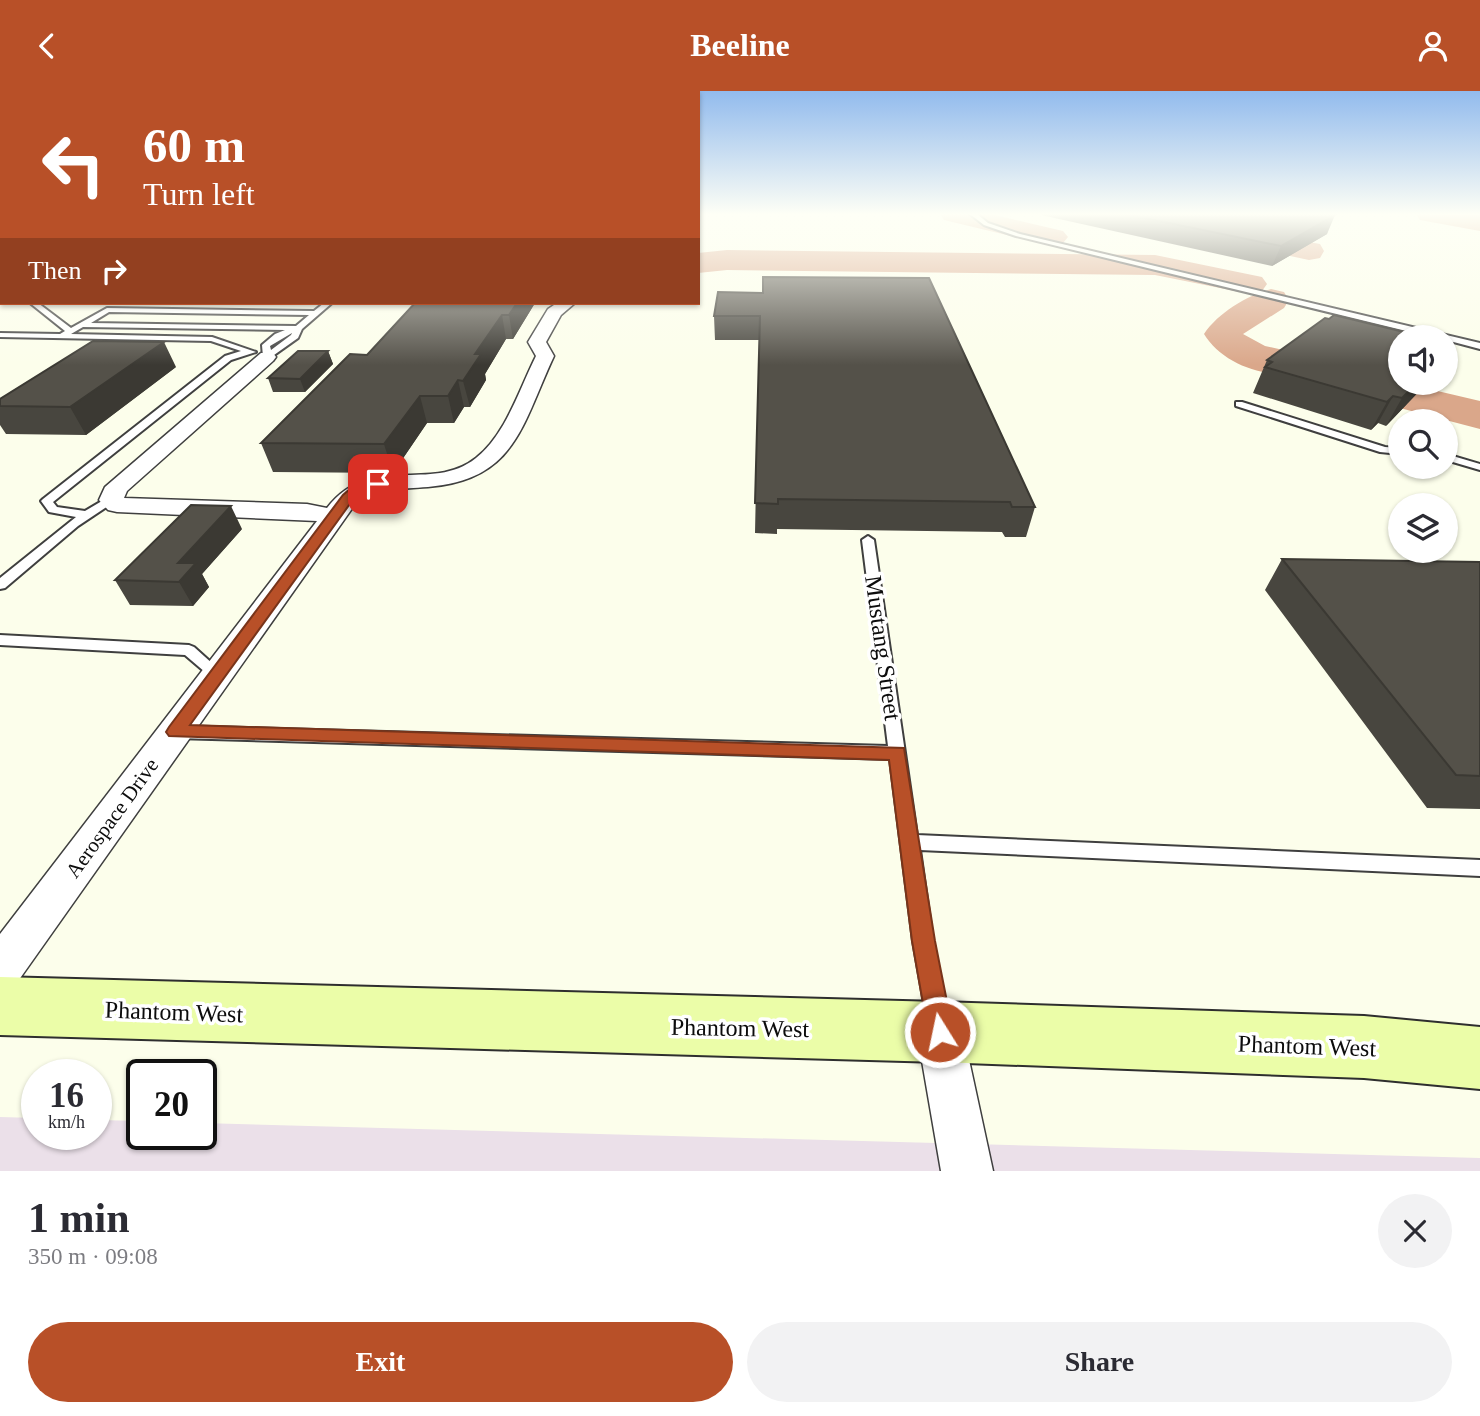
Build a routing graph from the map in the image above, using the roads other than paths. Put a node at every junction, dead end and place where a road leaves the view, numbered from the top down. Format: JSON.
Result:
{"nodes":[{"id":1,"x":1140,"y":264,"type":"edge"},
{"id":2,"x":36,"y":305,"type":"edge"},
{"id":3,"x":326,"y":305,"type":"edge"},
{"id":4,"x":564,"y":305,"type":"edge"},
{"id":5,"x":316,"y":313,"type":"junction"},
{"id":6,"x":81,"y":325,"type":"junction"},
{"id":7,"x":298,"y":328,"type":"junction"},
{"id":8,"x":70,"y":331,"type":"junction"},
{"id":9,"x":0,"y":335,"type":"edge"},
{"id":10,"x":61,"y":336,"type":"junction"},
{"id":11,"x":1480,"y":346,"type":"edge"},
{"id":12,"x":258,"y":354,"type":"junction"},
{"id":13,"x":1239,"y":404,"type":"dead end"},
{"id":14,"x":1388,"y":450,"type":"edge"},
{"id":15,"x":1458,"y":461,"type":"edge"},
{"id":16,"x":1480,"y":467,"type":"edge"},
{"id":17,"x":111,"y":500,"type":"junction"},
{"id":18,"x":86,"y":515,"type":"junction"},
{"id":19,"x":331,"y":520,"type":"junction"},
{"id":20,"x":867,"y":540,"type":"dead end"},
{"id":21,"x":0,"y":585,"type":"edge"},
{"id":22,"x":0,"y":640,"type":"edge"},
{"id":23,"x":217,"y":674,"type":"junction"},
{"id":24,"x":175,"y":732,"type":"junction"},
{"id":25,"x":898,"y":753,"type":"junction"},
{"id":26,"x":910,"y":842,"type":"junction"},
{"id":27,"x":1480,"y":868,"type":"edge"},
{"id":28,"x":0,"y":969,"type":"edge"},
{"id":29,"x":0,"y":1006,"type":"edge"},
{"id":30,"x":940,"y":1032,"type":"junction"},
{"id":31,"x":1480,"y":1058,"type":"edge"},
{"id":32,"x":967,"y":1171,"type":"edge"}],
"edges":[{"from":1,"to":11,"type":"lane"},
{"from":2,"to":8,"type":"lane"},
{"from":3,"to":5,"type":"lane"},
{"from":4,"to":19,"type":"street","name":"Aerospace Drive"},
{"from":5,"to":6,"type":"lane"},
{"from":5,"to":7,"type":"lane"},
{"from":6,"to":7,"type":"lane"},
{"from":6,"to":8,"type":"lane"},
{"from":7,"to":12,"type":"lane"},
{"from":8,"to":10,"type":"lane"},
{"from":9,"to":10,"type":"lane"},
{"from":10,"to":12,"type":"lane"},
{"from":12,"to":17,"type":"street"},
{"from":12,"to":18,"type":"lane"},
{"from":13,"to":14,"type":"lane"},
{"from":15,"to":16,"type":"lane"},
{"from":17,"to":18,"type":"lane"},
{"from":17,"to":19,"type":"street"},
{"from":18,"to":21,"type":"lane"},
{"from":19,"to":23,"type":"street","name":"Aerospace Drive"},
{"from":20,"to":25,"type":"lane","name":"Mustang Street"},
{"from":22,"to":23,"type":"lane"},
{"from":23,"to":24,"type":"street","name":"Aerospace Drive"},
{"from":24,"to":25,"type":"lane"},
{"from":24,"to":28,"type":"street","name":"Aerospace Drive"},
{"from":25,"to":26,"type":"lane","name":"Mustang Street"},
{"from":26,"to":27,"type":"lane"},
{"from":26,"to":30,"type":"lane","name":"Mustang Street"},
{"from":29,"to":30,"type":"street","name":"Phantom West"},
{"from":30,"to":31,"type":"street","name":"Phantom West"},
{"from":30,"to":32,"type":"street","name":"Mustang Street"}]}
